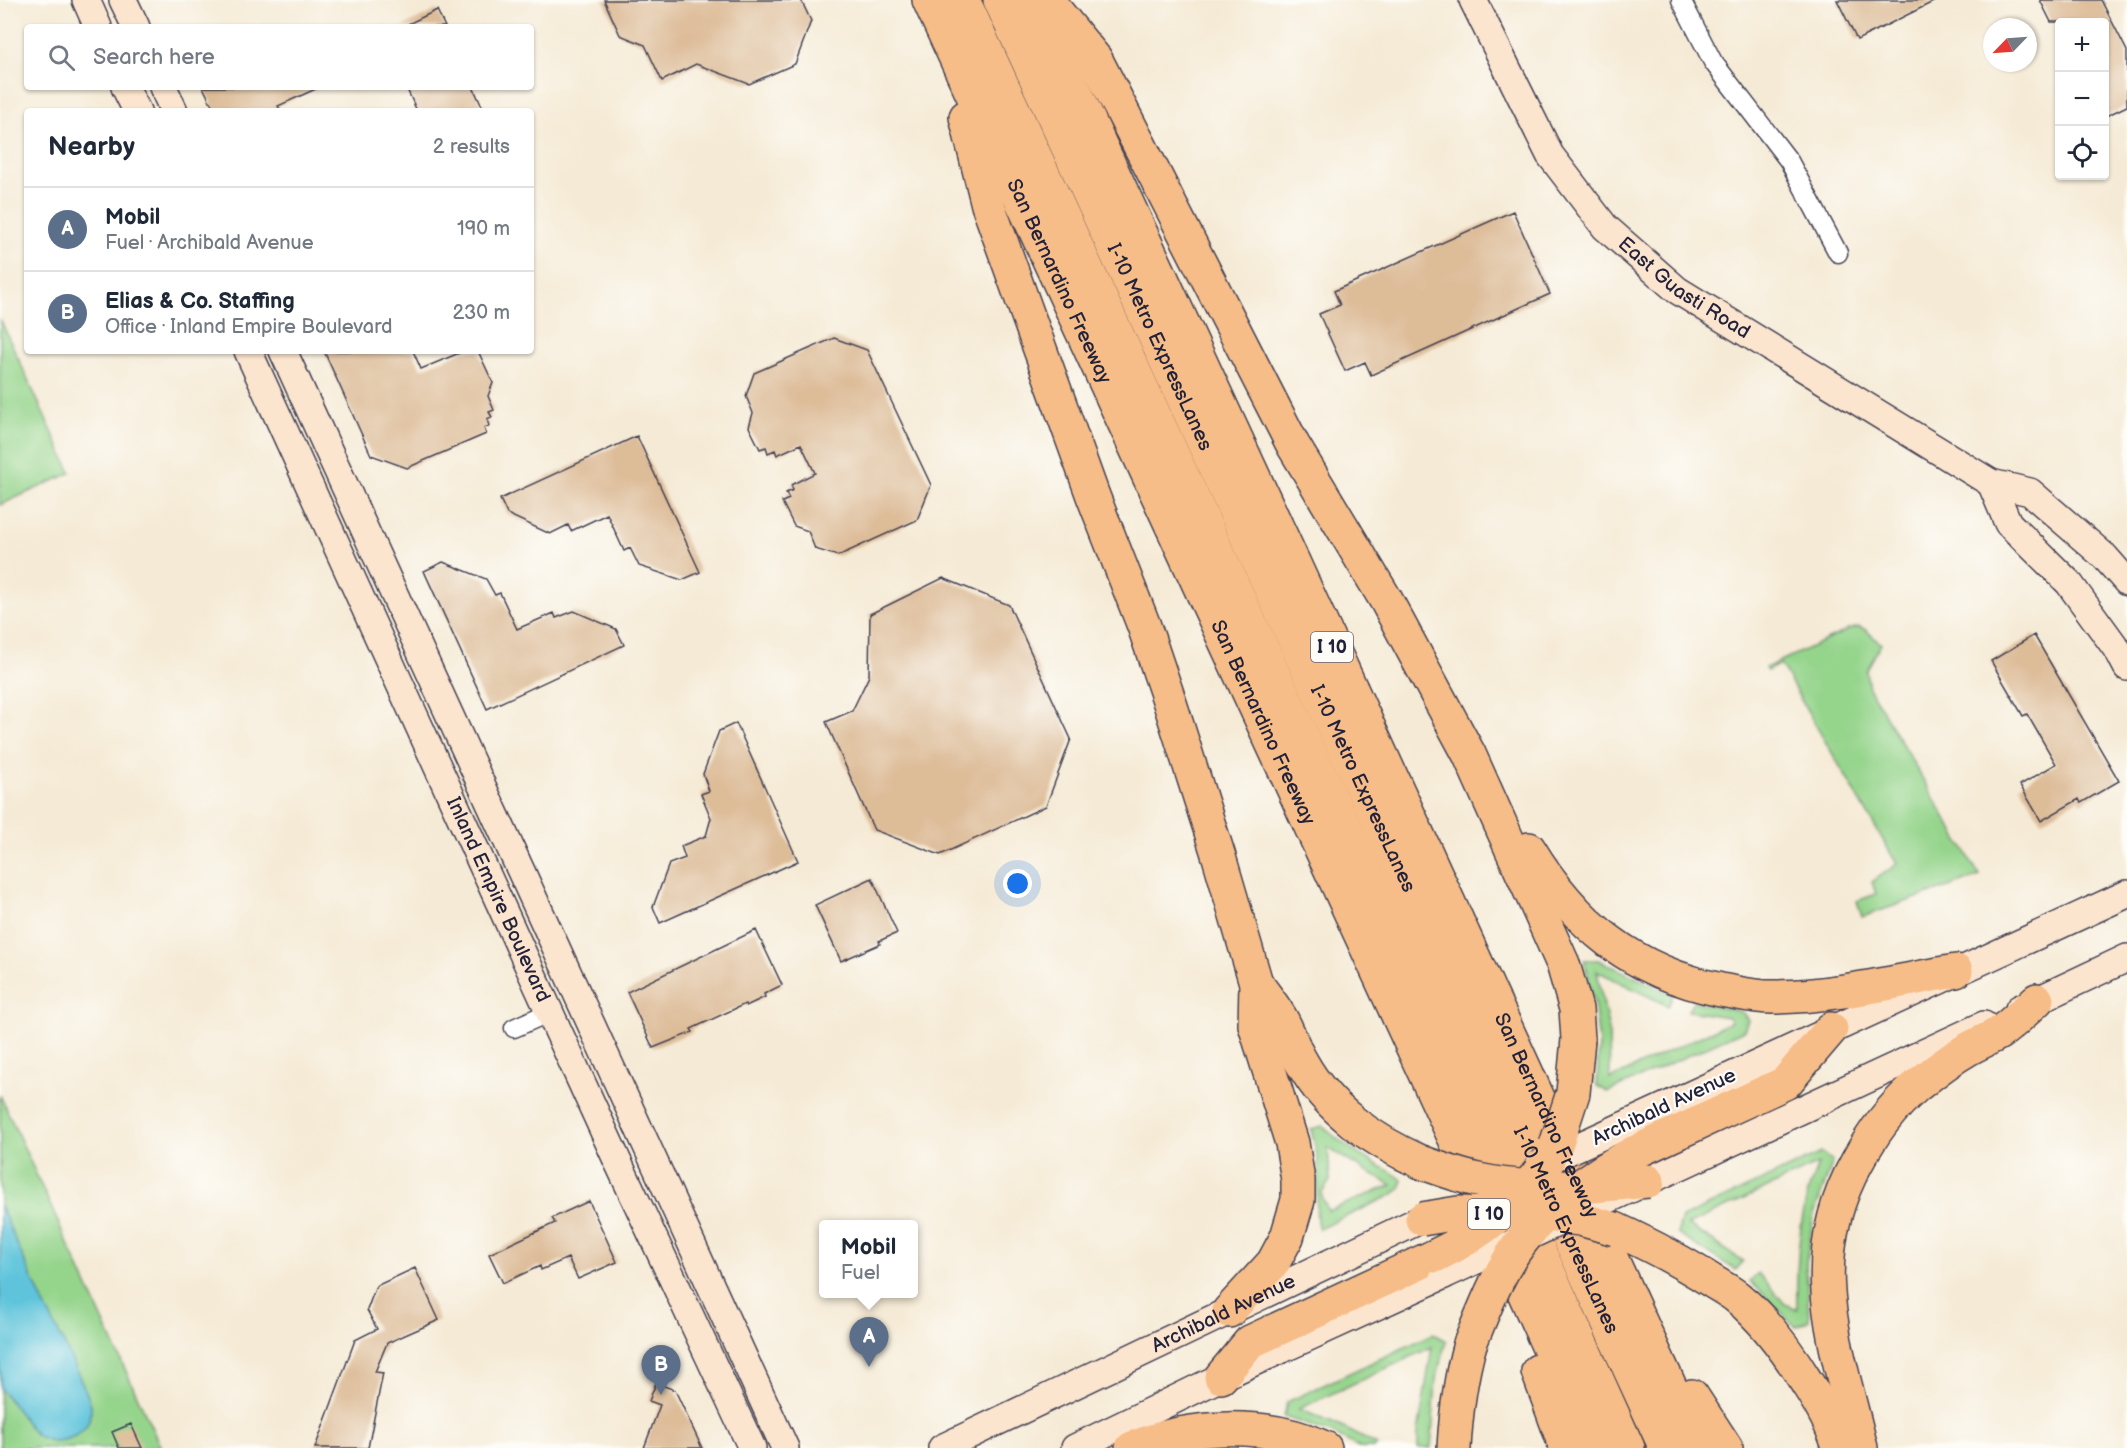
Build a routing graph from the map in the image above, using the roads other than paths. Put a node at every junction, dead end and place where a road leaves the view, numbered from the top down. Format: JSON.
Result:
{"nodes":[{"id":1,"x":86,"y":0,"type":"edge"},
{"id":2,"x":123,"y":0,"type":"edge"},
{"id":3,"x":929,"y":0,"type":"edge"},
{"id":4,"x":963,"y":0,"type":"edge"},
{"id":5,"x":1000,"y":0,"type":"edge"},
{"id":6,"x":1033,"y":0,"type":"edge"},
{"id":7,"x":1047,"y":0,"type":"edge"},
{"id":8,"x":1473,"y":0,"type":"edge"},
{"id":9,"x":1681,"y":0,"type":"edge"},
{"id":10,"x":97,"y":24,"type":"edge"},
{"id":11,"x":135,"y":24,"type":"edge"},
{"id":12,"x":947,"y":39,"type":"junction"},
{"id":13,"x":127,"y":90,"type":"edge"},
{"id":14,"x":164,"y":90,"type":"edge"},
{"id":15,"x":135,"y":108,"type":"edge"},
{"id":16,"x":173,"y":108,"type":"edge"},
{"id":17,"x":1838,"y":253,"type":"dead end"},
{"id":18,"x":249,"y":354,"type":"edge"},
{"id":19,"x":284,"y":354,"type":"edge"},
{"id":20,"x":1991,"y":483,"type":"junction"},
{"id":21,"x":2127,"y":582,"type":"edge"},
{"id":22,"x":2127,"y":667,"type":"edge"},
{"id":23,"x":1468,"y":754,"type":"junction"},
{"id":24,"x":2127,"y":894,"type":"edge"},
{"id":25,"x":2127,"y":958,"type":"edge"},
{"id":26,"x":1956,"y":971,"type":"junction"},
{"id":27,"x":1382,"y":981,"type":"junction"},
{"id":28,"x":1256,"y":983,"type":"junction"},
{"id":29,"x":2037,"y":1000,"type":"junction"},
{"id":30,"x":550,"y":1012,"type":"junction"},
{"id":31,"x":513,"y":1028,"type":"dead end"},
{"id":32,"x":1831,"y":1029,"type":"joint"},
{"id":33,"x":1648,"y":1181,"type":"joint"},
{"id":34,"x":1537,"y":1200,"type":"junction"},
{"id":35,"x":1422,"y":1220,"type":"joint"},
{"id":36,"x":1628,"y":1296,"type":"junction"},
{"id":37,"x":1229,"y":1311,"type":"junction"},
{"id":38,"x":1221,"y":1377,"type":"joint"},
{"id":39,"x":752,"y":1448,"type":"edge"},
{"id":40,"x":785,"y":1448,"type":"edge"},
{"id":41,"x":942,"y":1448,"type":"edge"},
{"id":42,"x":1075,"y":1448,"type":"edge"},
{"id":43,"x":1132,"y":1448,"type":"edge"},
{"id":44,"x":1325,"y":1448,"type":"edge"},
{"id":45,"x":1455,"y":1448,"type":"edge"},
{"id":46,"x":1566,"y":1448,"type":"edge"},
{"id":47,"x":1594,"y":1448,"type":"edge"},
{"id":48,"x":1628,"y":1448,"type":"edge"},
{"id":49,"x":1666,"y":1448,"type":"edge"},
{"id":50,"x":1698,"y":1448,"type":"edge"},
{"id":51,"x":1726,"y":1448,"type":"edge"},
{"id":52,"x":1839,"y":1448,"type":"edge"},
{"id":53,"x":1861,"y":1448,"type":"edge"}],
"edges":[{"from":1,"to":10,"type":"main road"},
{"from":2,"to":11,"type":"main road"},
{"from":3,"to":12,"type":"highway","name":"San Bernardino Freeway","number":"I 10"},
{"from":4,"to":48,"type":"highway","name":"I-10 Metro ExpressLanes"},
{"from":5,"to":49,"type":"highway","name":"I-10 Metro ExpressLanes"},
{"from":6,"to":36,"type":"highway","name":"San Bernardino Freeway","number":"I 10"},
{"from":7,"to":23,"type":"highway"},
{"from":8,"to":20,"type":"main road","name":"East Guasti Road"},
{"from":9,"to":17,"type":"street"},
{"from":12,"to":27,"type":"highway","name":"San Bernardino Freeway","number":"I 10"},
{"from":12,"to":28,"type":"highway"},
{"from":13,"to":15,"type":"main road"},
{"from":14,"to":16,"type":"main road"},
{"from":18,"to":30,"type":"main road","name":"Inland Empire Boulevard"},
{"from":19,"to":40,"type":"main road","name":"Inland Empire Boulevard"},
{"from":20,"to":21,"type":"main road","name":"East Guasti Road"},
{"from":20,"to":22,"type":"main road"},
{"from":23,"to":26,"type":"highway"},
{"from":23,"to":34,"type":"highway","bridge":true},
{"from":24,"to":26,"type":"main road"},
{"from":25,"to":29,"type":"main road"},
{"from":26,"to":32,"type":"main road"},
{"from":27,"to":46,"type":"highway"},
{"from":27,"to":47,"type":"highway","name":"San Bernardino Freeway","number":"I 10"},
{"from":28,"to":34,"type":"highway","bridge":true},
{"from":28,"to":37,"type":"highway"},
{"from":29,"to":33,"type":"main road"},
{"from":29,"to":53,"type":"highway"},
{"from":30,"to":31,"type":"street"},
{"from":30,"to":39,"type":"main road","name":"Inland Empire Boulevard"},
{"from":32,"to":34,"type":"highway","bridge":true},
{"from":33,"to":34,"type":"highway","bridge":true},
{"from":34,"to":35,"type":"highway","bridge":true},
{"from":34,"to":38,"type":"highway","bridge":true},
{"from":34,"to":45,"type":"highway","bridge":true},
{"from":34,"to":52,"type":"highway","bridge":true},
{"from":35,"to":37,"type":"main road","name":"Archibald Avenue"},
{"from":36,"to":50,"type":"highway","name":"San Bernardino Freeway","number":"I 10"},
{"from":36,"to":51,"type":"highway"},
{"from":37,"to":41,"type":"main road","name":"Archibald Avenue"},
{"from":38,"to":42,"type":"main road"},
{"from":43,"to":44,"type":"highway"}]}
